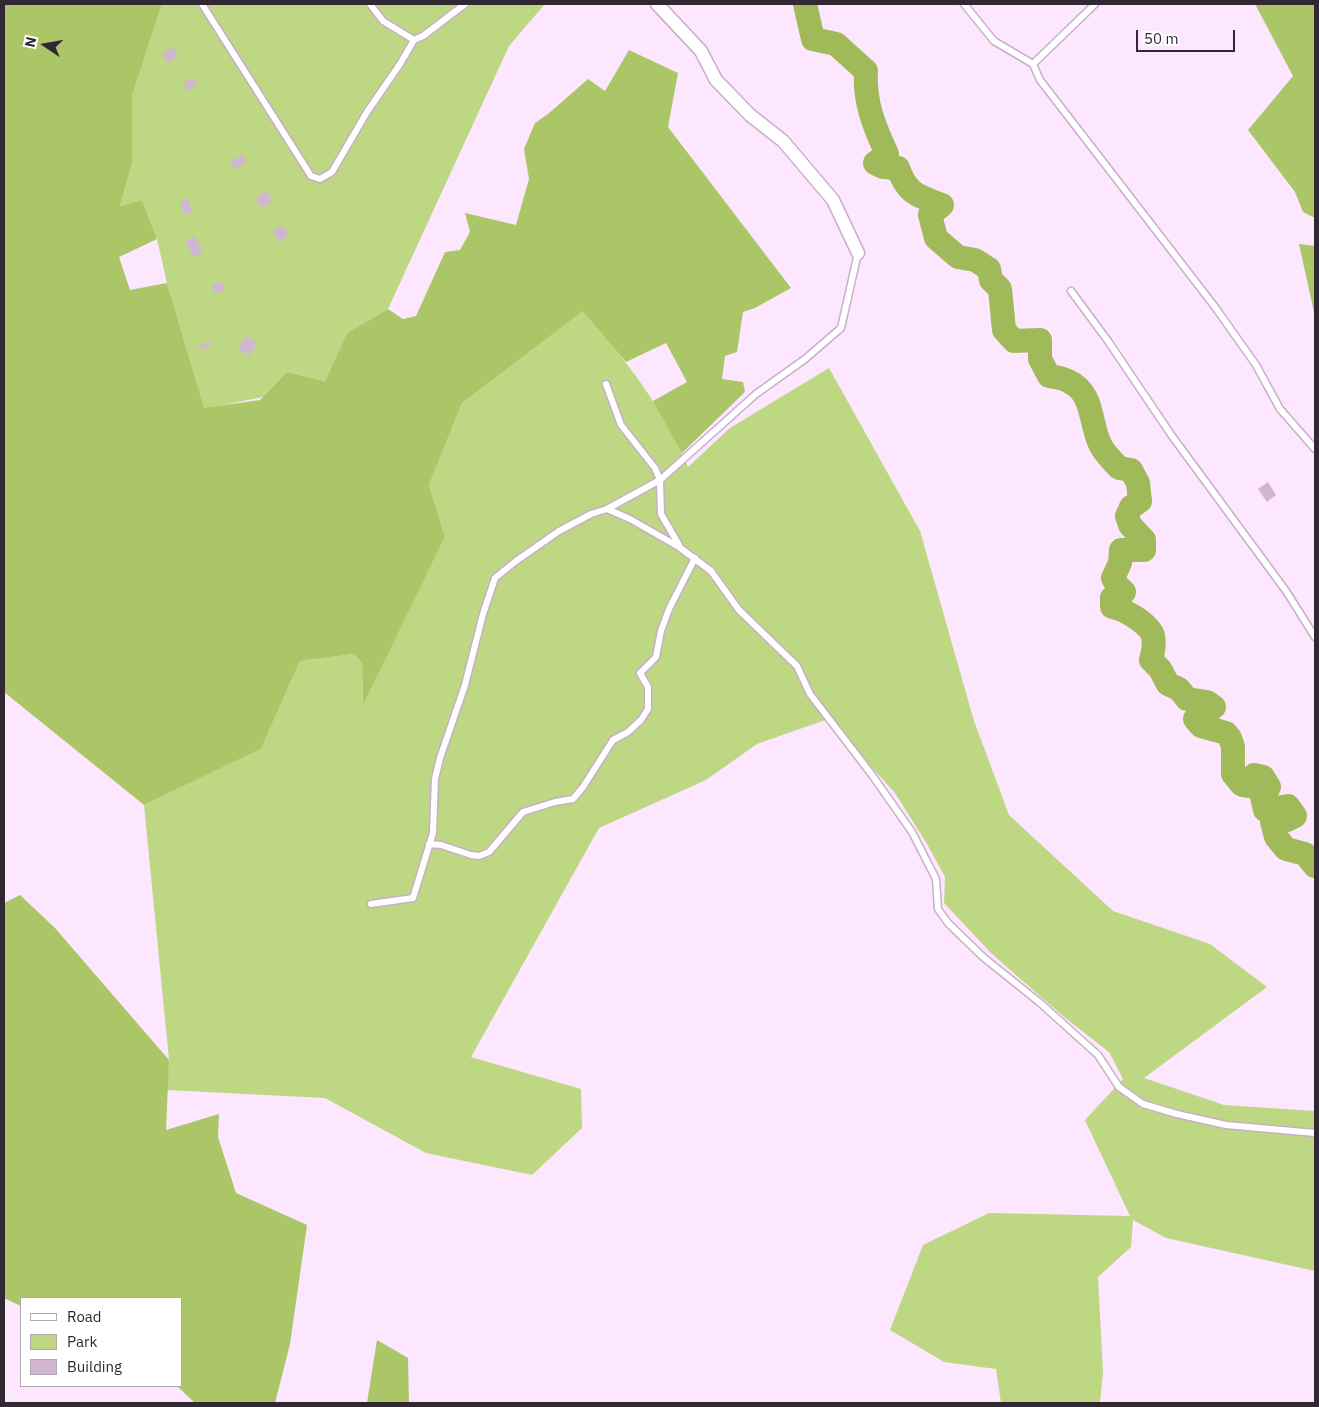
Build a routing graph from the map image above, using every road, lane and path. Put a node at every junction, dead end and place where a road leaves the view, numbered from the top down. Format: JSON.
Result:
{"nodes":[{"id":1,"x":202,"y":4,"type":"edge"},
{"id":2,"x":370,"y":4,"type":"edge"},
{"id":3,"x":465,"y":4,"type":"edge"},
{"id":4,"x":657,"y":4,"type":"edge"},
{"id":5,"x":964,"y":4,"type":"edge"},
{"id":6,"x":1094,"y":4,"type":"edge"},
{"id":7,"x":414,"y":40,"type":"junction"},
{"id":8,"x":1033,"y":64,"type":"junction"},
{"id":9,"x":858,"y":253,"type":"joint"},
{"id":10,"x":1071,"y":291,"type":"dead end"},
{"id":11,"x":606,"y":384,"type":"dead end"},
{"id":12,"x":1315,"y":449,"type":"edge"},
{"id":13,"x":660,"y":480,"type":"junction"},
{"id":14,"x":607,"y":509,"type":"junction"},
{"id":15,"x":679,"y":547,"type":"junction"},
{"id":16,"x":695,"y":558,"type":"junction"},
{"id":17,"x":1315,"y":637,"type":"edge"},
{"id":18,"x":429,"y":844,"type":"junction"},
{"id":19,"x":371,"y":904,"type":"dead end"},
{"id":20,"x":1315,"y":1133,"type":"edge"}],
"edges":[{"from":1,"to":7,"type":"lane"},
{"from":2,"to":7,"type":"lane"},
{"from":3,"to":7,"type":"lane"},
{"from":4,"to":9,"type":"street"},
{"from":5,"to":8,"type":"lane"},
{"from":6,"to":8,"type":"lane"},
{"from":8,"to":12,"type":"lane"},
{"from":9,"to":13,"type":"lane"},
{"from":10,"to":17,"type":"lane"},
{"from":11,"to":13,"type":"lane"},
{"from":13,"to":14,"type":"lane"},
{"from":13,"to":15,"type":"lane"},
{"from":14,"to":15,"type":"lane"},
{"from":14,"to":18,"type":"lane"},
{"from":15,"to":16,"type":"lane"},
{"from":16,"to":18,"type":"lane"},
{"from":16,"to":20,"type":"lane"},
{"from":18,"to":19,"type":"lane"}]}
